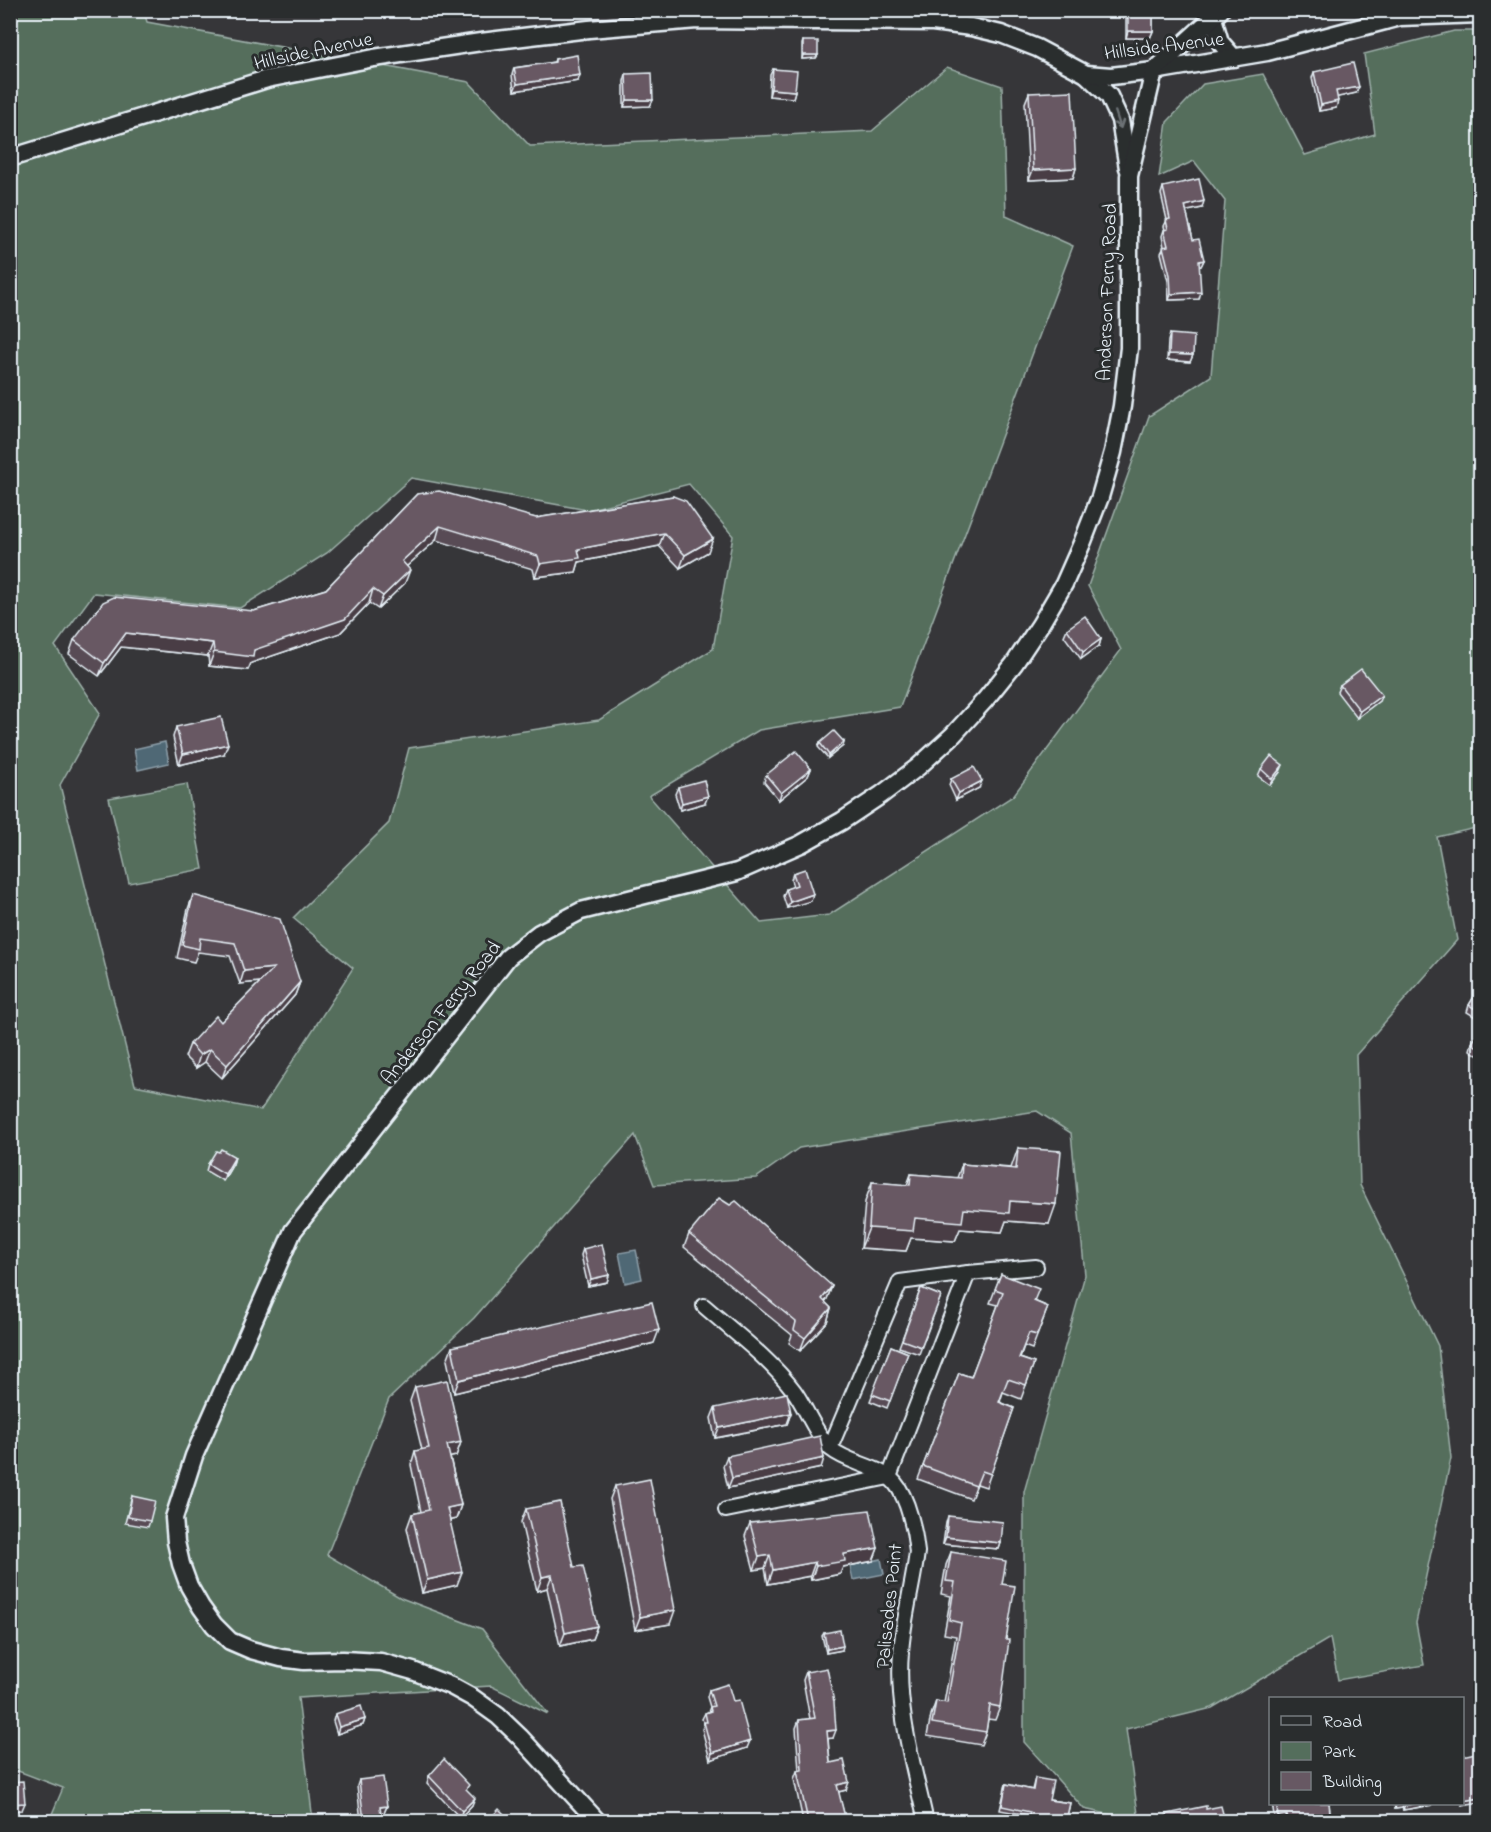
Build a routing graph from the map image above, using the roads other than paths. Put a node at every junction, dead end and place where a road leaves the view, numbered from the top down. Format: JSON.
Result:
{"nodes":[{"id":1,"x":1217,"y":14,"type":"edge"},
{"id":2,"x":1480,"y":14,"type":"edge"},
{"id":3,"x":1234,"y":57,"type":"junction"},
{"id":4,"x":1154,"y":71,"type":"junction"},
{"id":5,"x":1086,"y":74,"type":"junction"},
{"id":6,"x":10,"y":158,"type":"edge"},
{"id":7,"x":1130,"y":176,"type":"junction"},
{"id":8,"x":1036,"y":1267,"type":"dead end"},
{"id":9,"x":968,"y":1273,"type":"junction"},
{"id":10,"x":704,"y":1306,"type":"dead end"},
{"id":11,"x":830,"y":1448,"type":"junction"},
{"id":12,"x":890,"y":1477,"type":"junction"},
{"id":13,"x":726,"y":1510,"type":"dead end"},
{"id":14,"x":598,"y":1821,"type":"edge"},
{"id":15,"x":926,"y":1821,"type":"edge"}],
"edges":[{"from":1,"to":3,"type":"street"},
{"from":1,"to":4,"type":"street"},
{"from":2,"to":3,"type":"street","name":"Hillside Avenue"},
{"from":3,"to":4,"type":"street","name":"Hillside Avenue"},
{"from":4,"to":5,"type":"street","name":"Hillside Avenue"},
{"from":4,"to":7,"type":"street","name":"Anderson Ferry Road"},
{"from":5,"to":6,"type":"street","name":"Hillside Avenue"},
{"from":5,"to":7,"type":"street","one_way":true},
{"from":7,"to":14,"type":"street","name":"Anderson Ferry Road"},
{"from":8,"to":9,"type":"street"},
{"from":9,"to":11,"type":"street"},
{"from":9,"to":12,"type":"street"},
{"from":10,"to":11,"type":"street"},
{"from":11,"to":12,"type":"street"},
{"from":12,"to":13,"type":"street"},
{"from":12,"to":15,"type":"street","name":"Palisades Point"}]}
